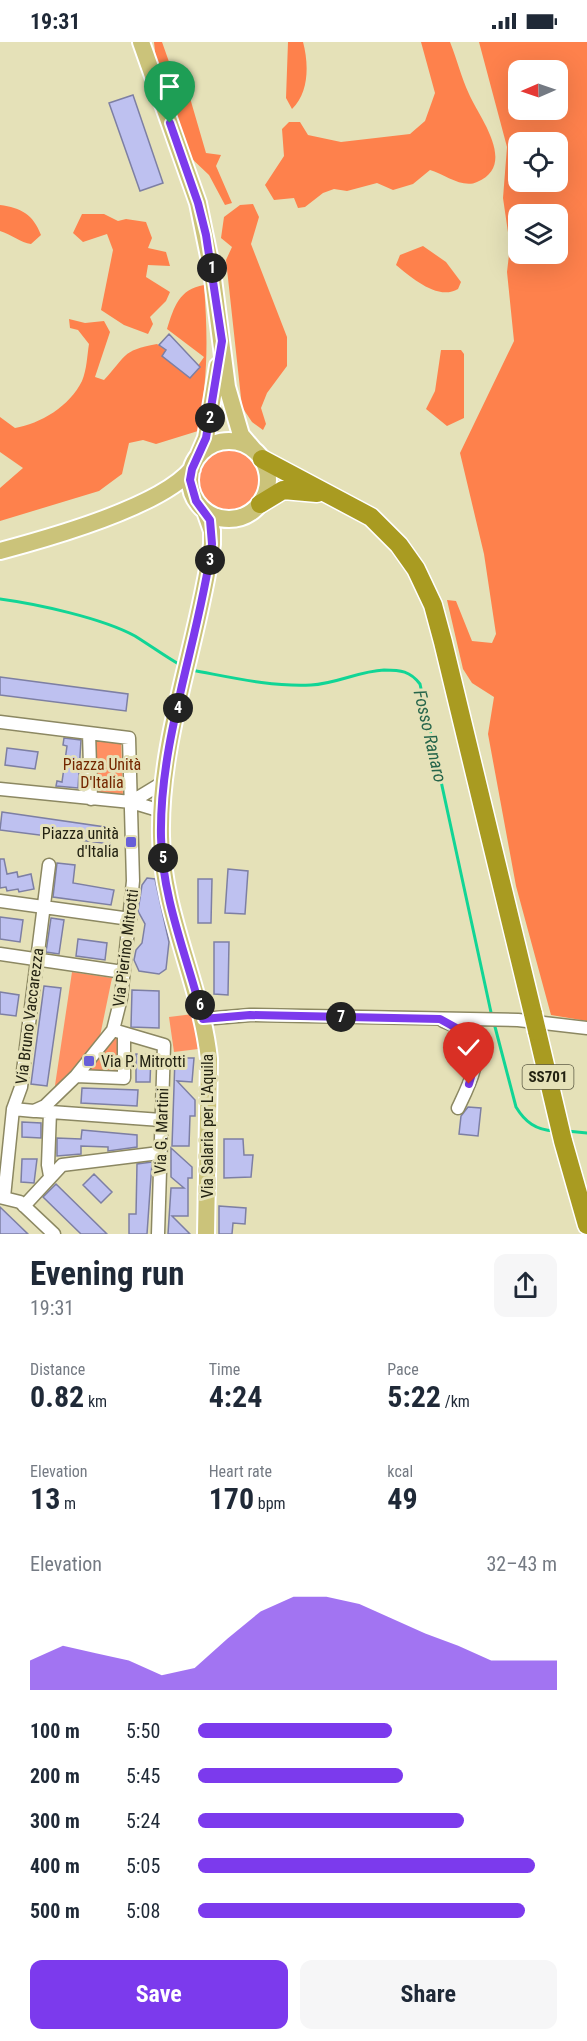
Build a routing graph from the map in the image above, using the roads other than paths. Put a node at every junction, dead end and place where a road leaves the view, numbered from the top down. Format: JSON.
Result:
{"nodes":[{"id":1,"x":141,"y":42,"type":"edge"},
{"id":2,"x":222,"y":341,"type":"junction"},
{"id":3,"x":258,"y":454,"type":"junction"},
{"id":4,"x":195,"y":463,"type":"junction"},
{"id":5,"x":331,"y":496,"type":"junction"},
{"id":6,"x":150,"y":497,"type":"junction"},
{"id":7,"x":260,"y":504,"type":"junction"},
{"id":8,"x":201,"y":506,"type":"junction"},
{"id":9,"x":238,"y":518,"type":"junction"},
{"id":10,"x":0,"y":551,"type":"edge"},
{"id":11,"x":210,"y":561,"type":"junction"},
{"id":12,"x":0,"y":722,"type":"edge"},
{"id":13,"x":89,"y":733,"type":"junction"},
{"id":14,"x":164,"y":782,"type":"junction"},
{"id":15,"x":0,"y":789,"type":"edge"},
{"id":16,"x":91,"y":799,"type":"junction"},
{"id":17,"x":131,"y":802,"type":"junction"},
{"id":18,"x":161,"y":811,"type":"junction"},
{"id":19,"x":49,"y":865,"type":"dead end"},
{"id":20,"x":0,"y":901,"type":"edge"},
{"id":21,"x":43,"y":907,"type":"junction"},
{"id":22,"x":130,"y":919,"type":"junction"},
{"id":23,"x":0,"y":954,"type":"edge"},
{"id":24,"x":36,"y":959,"type":"junction"},
{"id":25,"x":123,"y":972,"type":"junction"},
{"id":26,"x":203,"y":1019,"type":"junction"},
{"id":27,"x":440,"y":1019,"type":"junction"},
{"id":28,"x":587,"y":1029,"type":"edge"},
{"id":29,"x":119,"y":1032,"type":"junction"},
{"id":30,"x":76,"y":1076,"type":"junction"},
{"id":31,"x":458,"y":1108,"type":"dead end"},
{"id":32,"x":13,"y":1109,"type":"junction"},
{"id":33,"x":34,"y":1111,"type":"junction"},
{"id":34,"x":50,"y":1112,"type":"junction"},
{"id":35,"x":161,"y":1120,"type":"junction"},
{"id":36,"x":159,"y":1153,"type":"junction"},
{"id":37,"x":2,"y":1170,"type":"edge"},
{"id":38,"x":50,"y":1176,"type":"junction"},
{"id":39,"x":2,"y":1197,"type":"edge"},
{"id":40,"x":24,"y":1206,"type":"junction"},
{"id":41,"x":587,"y":1225,"type":"edge"},
{"id":42,"x":54,"y":1234,"type":"edge"},
{"id":43,"x":158,"y":1234,"type":"edge"},
{"id":44,"x":206,"y":1234,"type":"edge"}],
"edges":[{"from":1,"to":2,"type":"main road"},
{"from":2,"to":3,"type":"main road"},
{"from":2,"to":4,"type":"main road"},
{"from":3,"to":4,"type":"main road"},
{"from":3,"to":5,"type":"highway","number":"SS701"},
{"from":3,"to":7,"type":"main road"},
{"from":4,"to":6,"type":"main road"},
{"from":4,"to":8,"type":"main road"},
{"from":5,"to":7,"type":"highway","number":"SS701"},
{"from":5,"to":41,"type":"highway","number":"SS701"},
{"from":6,"to":8,"type":"main road"},
{"from":6,"to":10,"type":"main road"},
{"from":7,"to":9,"type":"main road"},
{"from":8,"to":9,"type":"main road"},
{"from":8,"to":11,"type":"main road","name":"Via Salaria per L'Aquila"},
{"from":9,"to":11,"type":"main road","name":"Via Salaria per L'Aquila"},
{"from":11,"to":14,"type":"main road","name":"Via Salaria per L'Aquila"},
{"from":12,"to":13,"type":"street"},
{"from":13,"to":16,"type":"street"},
{"from":13,"to":17,"type":"street","name":"Via Pierino Mitrotti"},
{"from":14,"to":17,"type":"street"},
{"from":14,"to":18,"type":"main road","name":"Via Salaria per L'Aquila"},
{"from":15,"to":16,"type":"street"},
{"from":16,"to":17,"type":"street"},
{"from":17,"to":18,"type":"street"},
{"from":17,"to":22,"type":"street","name":"Via Pierino Mitrotti"},
{"from":18,"to":26,"type":"main road","name":"Via Salaria per L'Aquila"},
{"from":19,"to":21,"type":"street","name":"Via Bruno Vaccarezza"},
{"from":20,"to":21,"type":"street"},
{"from":21,"to":22,"type":"street"},
{"from":21,"to":24,"type":"street","name":"Via Bruno Vaccarezza"},
{"from":22,"to":25,"type":"street","name":"Via Pierino Mitrotti"},
{"from":23,"to":24,"type":"street"},
{"from":24,"to":25,"type":"street"},
{"from":24,"to":32,"type":"street","name":"Via Bruno Vaccarezza"},
{"from":25,"to":29,"type":"street","name":"Via Pierino Mitrotti"},
{"from":26,"to":27,"type":"street"},
{"from":26,"to":44,"type":"main road","name":"Via Salaria per L'Aquila"},
{"from":27,"to":28,"type":"street"},
{"from":27,"to":31,"type":"street"},
{"from":29,"to":30,"type":"street","name":"Via Pierino Mitrotti"},
{"from":29,"to":30,"type":"street"},
{"from":29,"to":35,"type":"street","name":"Via G. Martini"},
{"from":30,"to":33,"type":"street","name":"Via Pierino Mitrotti"},
{"from":32,"to":33,"type":"street"},
{"from":32,"to":37,"type":"street","name":"Via Bruno Vaccarezza"},
{"from":33,"to":34,"type":"street"},
{"from":34,"to":35,"type":"street"},
{"from":34,"to":38,"type":"street"},
{"from":35,"to":36,"type":"street","name":"Via G. Martini"},
{"from":36,"to":38,"type":"street"},
{"from":36,"to":43,"type":"street","name":"Via G. Martini"},
{"from":37,"to":39,"type":"street","name":"Via Bruno Vaccarezza"},
{"from":38,"to":40,"type":"street"},
{"from":39,"to":40,"type":"street"},
{"from":40,"to":42,"type":"street"}]}
